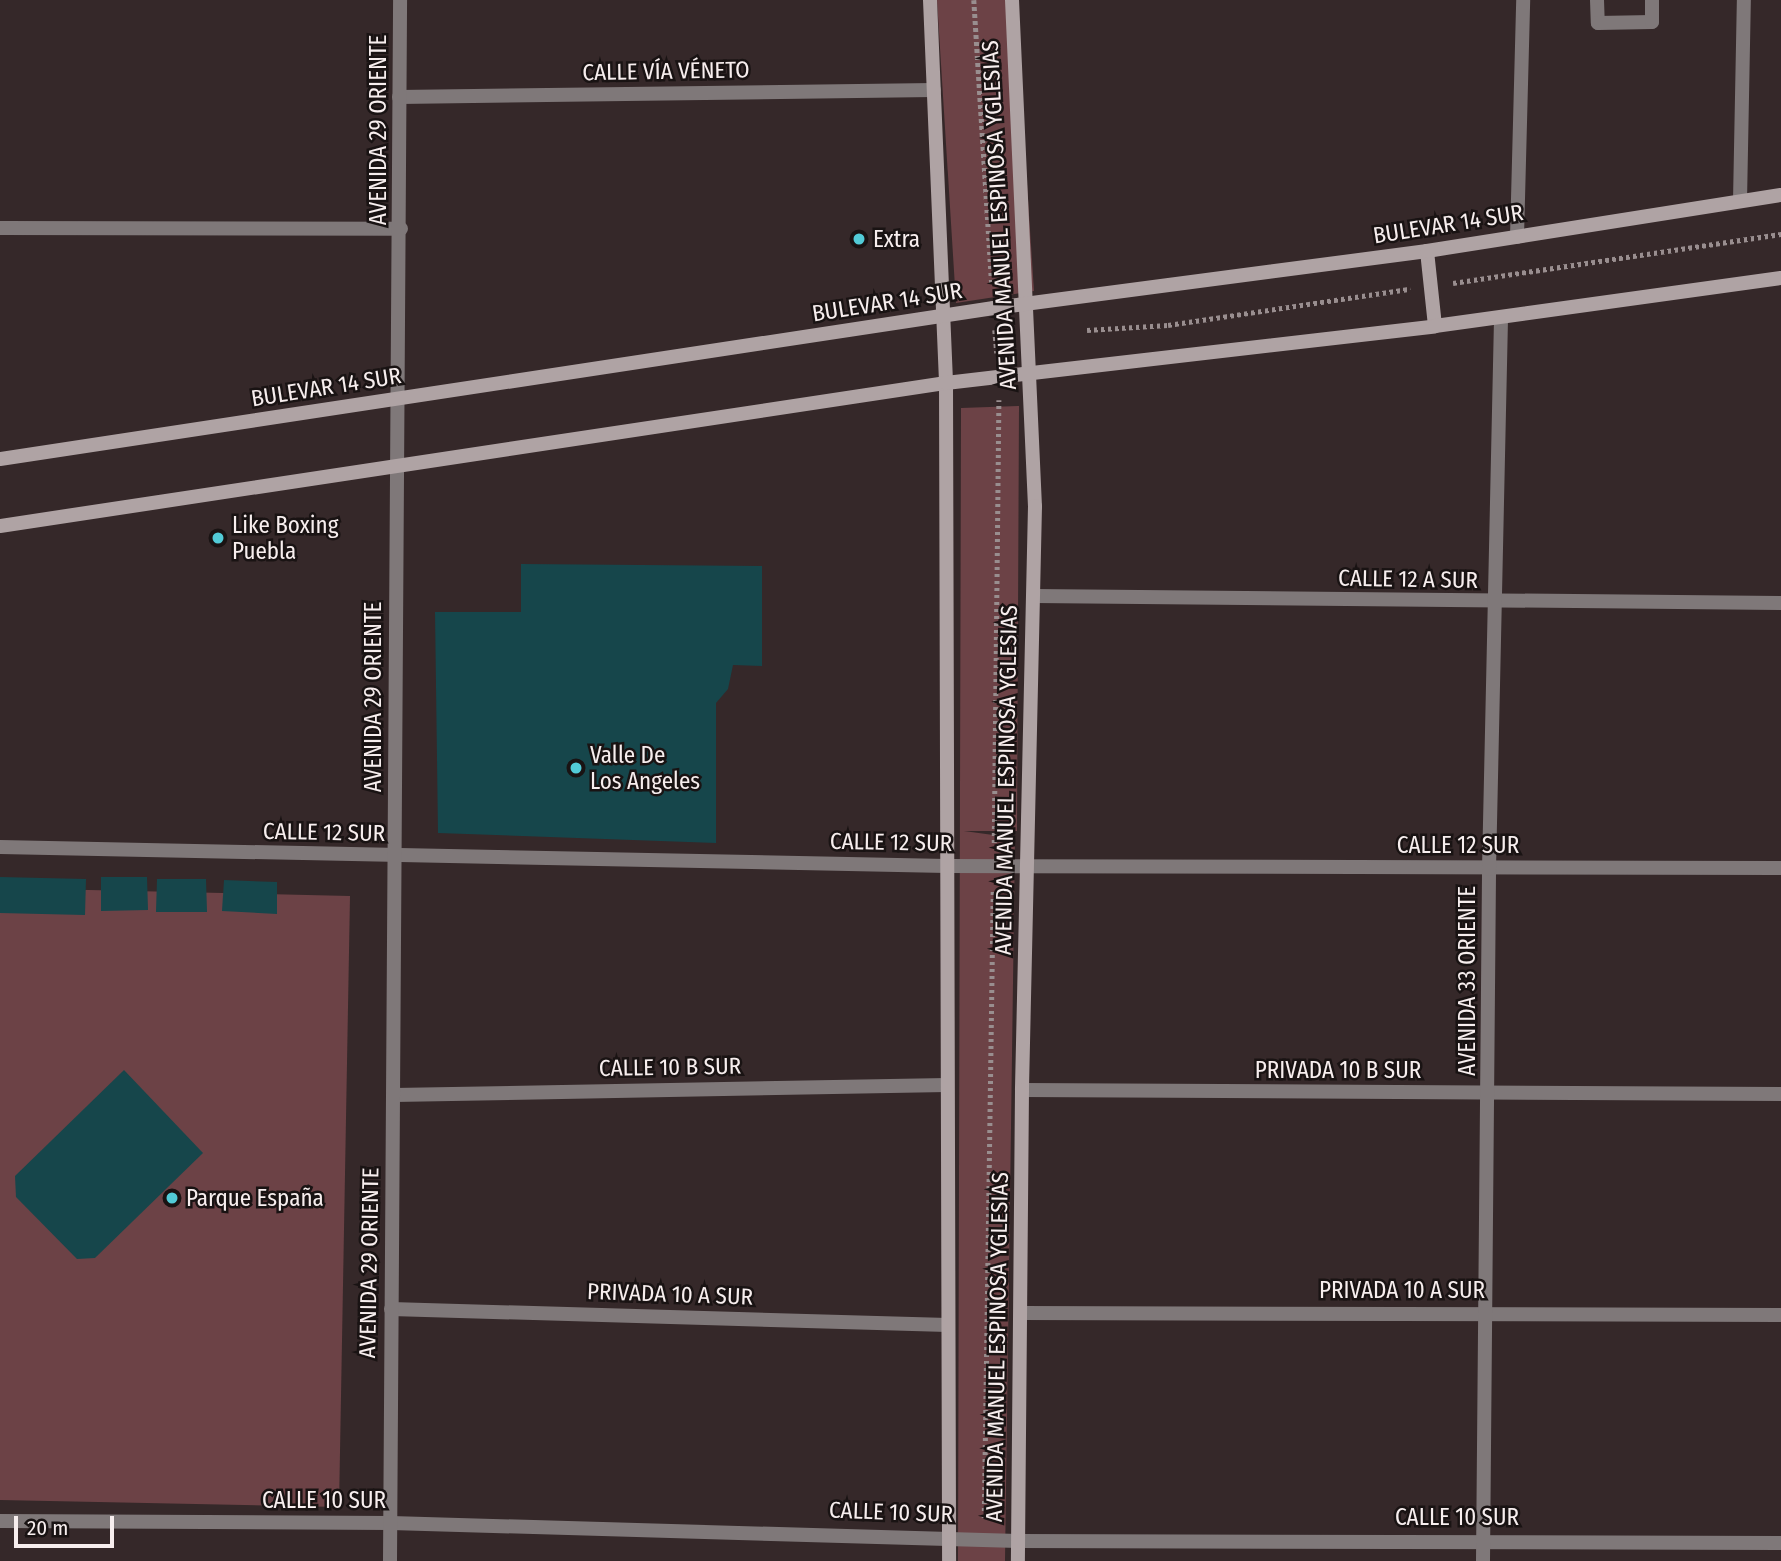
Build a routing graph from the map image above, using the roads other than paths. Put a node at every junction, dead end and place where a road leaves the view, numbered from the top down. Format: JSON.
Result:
{"nodes":[{"id":1,"x":400,"y":0,"type":"edge"},
{"id":2,"x":930,"y":0,"type":"edge"},
{"id":3,"x":1012,"y":0,"type":"edge"},
{"id":4,"x":1523,"y":0,"type":"edge"},
{"id":5,"x":1597,"y":0,"type":"edge"},
{"id":6,"x":1652,"y":0,"type":"edge"},
{"id":7,"x":1744,"y":0,"type":"edge"},
{"id":8,"x":934,"y":90,"type":"junction"},
{"id":9,"x":400,"y":97,"type":"junction"},
{"id":10,"x":1781,"y":195,"type":"edge"},
{"id":11,"x":1740,"y":201,"type":"junction"},
{"id":12,"x":0,"y":228,"type":"edge"},
{"id":13,"x":401,"y":229,"type":"junction"},
{"id":14,"x":1517,"y":237,"type":"junction"},
{"id":15,"x":1427,"y":251,"type":"junction"},
{"id":16,"x":1781,"y":278,"type":"edge"},
{"id":17,"x":1024,"y":304,"type":"junction"},
{"id":18,"x":944,"y":316,"type":"junction"},
{"id":19,"x":1500,"y":317,"type":"junction"},
{"id":20,"x":1435,"y":326,"type":"junction"},
{"id":21,"x":1030,"y":372,"type":"junction"},
{"id":22,"x":947,"y":383,"type":"junction"},
{"id":23,"x":396,"y":399,"type":"junction"},
{"id":24,"x":0,"y":459,"type":"edge"},
{"id":25,"x":395,"y":468,"type":"junction"},
{"id":26,"x":0,"y":526,"type":"edge"},
{"id":27,"x":1034,"y":596,"type":"junction"},
{"id":28,"x":1493,"y":603,"type":"junction"},
{"id":29,"x":1781,"y":603,"type":"edge"},
{"id":30,"x":0,"y":847,"type":"edge"},
{"id":31,"x":397,"y":857,"type":"junction"},
{"id":32,"x":1026,"y":863,"type":"junction"},
{"id":33,"x":947,"y":866,"type":"junction"},
{"id":34,"x":1781,"y":868,"type":"edge"},
{"id":35,"x":1489,"y":869,"type":"junction"},
{"id":36,"x":947,"y":1085,"type":"junction"},
{"id":37,"x":1021,"y":1090,"type":"junction"},
{"id":38,"x":1490,"y":1094,"type":"junction"},
{"id":39,"x":1781,"y":1094,"type":"edge"},
{"id":40,"x":394,"y":1095,"type":"junction"},
{"id":41,"x":391,"y":1309,"type":"junction"},
{"id":42,"x":1487,"y":1312,"type":"junction"},
{"id":43,"x":1022,"y":1313,"type":"junction"},
{"id":44,"x":1781,"y":1315,"type":"edge"},
{"id":45,"x":948,"y":1325,"type":"junction"},
{"id":46,"x":0,"y":1521,"type":"edge"},
{"id":47,"x":391,"y":1523,"type":"junction"},
{"id":48,"x":949,"y":1536,"type":"junction"},
{"id":49,"x":1483,"y":1540,"type":"junction"},
{"id":50,"x":1018,"y":1541,"type":"junction"},
{"id":51,"x":1781,"y":1543,"type":"edge"},
{"id":52,"x":390,"y":1561,"type":"edge"},
{"id":53,"x":949,"y":1561,"type":"edge"},
{"id":54,"x":1018,"y":1561,"type":"edge"},
{"id":55,"x":1483,"y":1561,"type":"edge"}],
"edges":[{"from":1,"to":9,"type":"street","name":"AVENIDA 29 ORIENTE"},
{"from":2,"to":8,"type":"main road","name":"AVENIDA MANUEL ESPINOSA YGLESIAS"},
{"from":3,"to":17,"type":"main road","name":"AVENIDA MANUEL ESPINOSA YGLESIAS"},
{"from":4,"to":14,"type":"street"},
{"from":5,"to":6,"type":"street"},
{"from":7,"to":11,"type":"street"},
{"from":8,"to":9,"type":"street","name":"CALLE VÍA VÉNETO"},
{"from":8,"to":18,"type":"main road","name":"AVENIDA MANUEL ESPINOSA YGLESIAS"},
{"from":9,"to":13,"type":"street","name":"AVENIDA 29 ORIENTE"},
{"from":10,"to":11,"type":"main road","name":"BULEVAR 14 SUR"},
{"from":11,"to":14,"type":"main road","name":"BULEVAR 14 SUR"},
{"from":12,"to":13,"type":"street"},
{"from":13,"to":23,"type":"street","name":"AVENIDA 29 ORIENTE"},
{"from":14,"to":15,"type":"main road","name":"BULEVAR 14 SUR"},
{"from":15,"to":17,"type":"main road","name":"BULEVAR 14 SUR"},
{"from":15,"to":20,"type":"main road"},
{"from":16,"to":19,"type":"main road"},
{"from":17,"to":18,"type":"main road","name":"BULEVAR 14 SUR"},
{"from":17,"to":21,"type":"main road","name":"AVENIDA MANUEL ESPINOSA YGLESIAS"},
{"from":18,"to":22,"type":"main road","name":"AVENIDA MANUEL ESPINOSA YGLESIAS"},
{"from":18,"to":23,"type":"main road","name":"BULEVAR 14 SUR"},
{"from":19,"to":20,"type":"main road"},
{"from":19,"to":28,"type":"street","name":"AVENIDA 33 ORIENTE"},
{"from":20,"to":21,"type":"main road"},
{"from":21,"to":22,"type":"main road"},
{"from":21,"to":27,"type":"main road","name":"AVENIDA MANUEL ESPINOSA YGLESIAS"},
{"from":22,"to":25,"type":"main road"},
{"from":22,"to":33,"type":"main road","name":"AVENIDA MANUEL ESPINOSA YGLESIAS"},
{"from":23,"to":24,"type":"main road","name":"BULEVAR 14 SUR"},
{"from":23,"to":25,"type":"street","name":"AVENIDA 29 ORIENTE"},
{"from":25,"to":26,"type":"main road"},
{"from":25,"to":31,"type":"street","name":"AVENIDA 29 ORIENTE"},
{"from":27,"to":28,"type":"street","name":"CALLE 12 A SUR"},
{"from":27,"to":32,"type":"main road","name":"AVENIDA MANUEL ESPINOSA YGLESIAS"},
{"from":28,"to":29,"type":"street","name":"CALLE 12 A SUR"},
{"from":28,"to":35,"type":"street","name":"AVENIDA 33 ORIENTE"},
{"from":30,"to":31,"type":"street","name":"CALLE 12 SUR"},
{"from":31,"to":33,"type":"street","name":"CALLE 12 SUR"},
{"from":31,"to":40,"type":"street","name":"AVENIDA 29 ORIENTE"},
{"from":32,"to":33,"type":"street","name":"CALLE 12 SUR"},
{"from":32,"to":35,"type":"street","name":"CALLE 12 SUR"},
{"from":32,"to":37,"type":"main road","name":"AVENIDA MANUEL ESPINOSA YGLESIAS"},
{"from":33,"to":36,"type":"main road","name":"AVENIDA MANUEL ESPINOSA YGLESIAS"},
{"from":34,"to":35,"type":"street","name":"CALLE 12 SUR"},
{"from":35,"to":38,"type":"street","name":"AVENIDA 33 ORIENTE"},
{"from":36,"to":40,"type":"street","name":"CALLE 10 B SUR"},
{"from":36,"to":45,"type":"main road","name":"AVENIDA MANUEL ESPINOSA YGLESIAS"},
{"from":37,"to":38,"type":"street","name":"PRIVADA 10 B SUR"},
{"from":37,"to":43,"type":"main road","name":"AVENIDA MANUEL ESPINOSA YGLESIAS"},
{"from":38,"to":39,"type":"street","name":"PRIVADA 10 B SUR"},
{"from":38,"to":42,"type":"street","name":"AVENIDA 33 ORIENTE"},
{"from":40,"to":41,"type":"street","name":"AVENIDA 29 ORIENTE"},
{"from":41,"to":45,"type":"street","name":"PRIVADA 10 A SUR"},
{"from":41,"to":47,"type":"street","name":"AVENIDA 29 ORIENTE"},
{"from":42,"to":43,"type":"street","name":"PRIVADA 10 A SUR"},
{"from":42,"to":44,"type":"street","name":"PRIVADA 10 A SUR"},
{"from":42,"to":49,"type":"street","name":"AVENIDA 33 ORIENTE"},
{"from":43,"to":50,"type":"main road","name":"AVENIDA MANUEL ESPINOSA YGLESIAS"},
{"from":45,"to":48,"type":"main road","name":"AVENIDA MANUEL ESPINOSA YGLESIAS"},
{"from":46,"to":47,"type":"street","name":"CALLE 10 SUR"},
{"from":47,"to":48,"type":"street","name":"CALLE 10 SUR"},
{"from":47,"to":52,"type":"street","name":"AVENIDA 29 ORIENTE"},
{"from":48,"to":50,"type":"street","name":"CALLE 10 SUR"},
{"from":48,"to":53,"type":"main road","name":"AVENIDA MANUEL ESPINOSA YGLESIAS"},
{"from":49,"to":50,"type":"street","name":"CALLE 10 SUR"},
{"from":49,"to":51,"type":"street","name":"CALLE 10 SUR"},
{"from":49,"to":55,"type":"street","name":"AVENIDA 33 ORIENTE"},
{"from":50,"to":54,"type":"main road","name":"AVENIDA MANUEL ESPINOSA YGLESIAS"}]}
